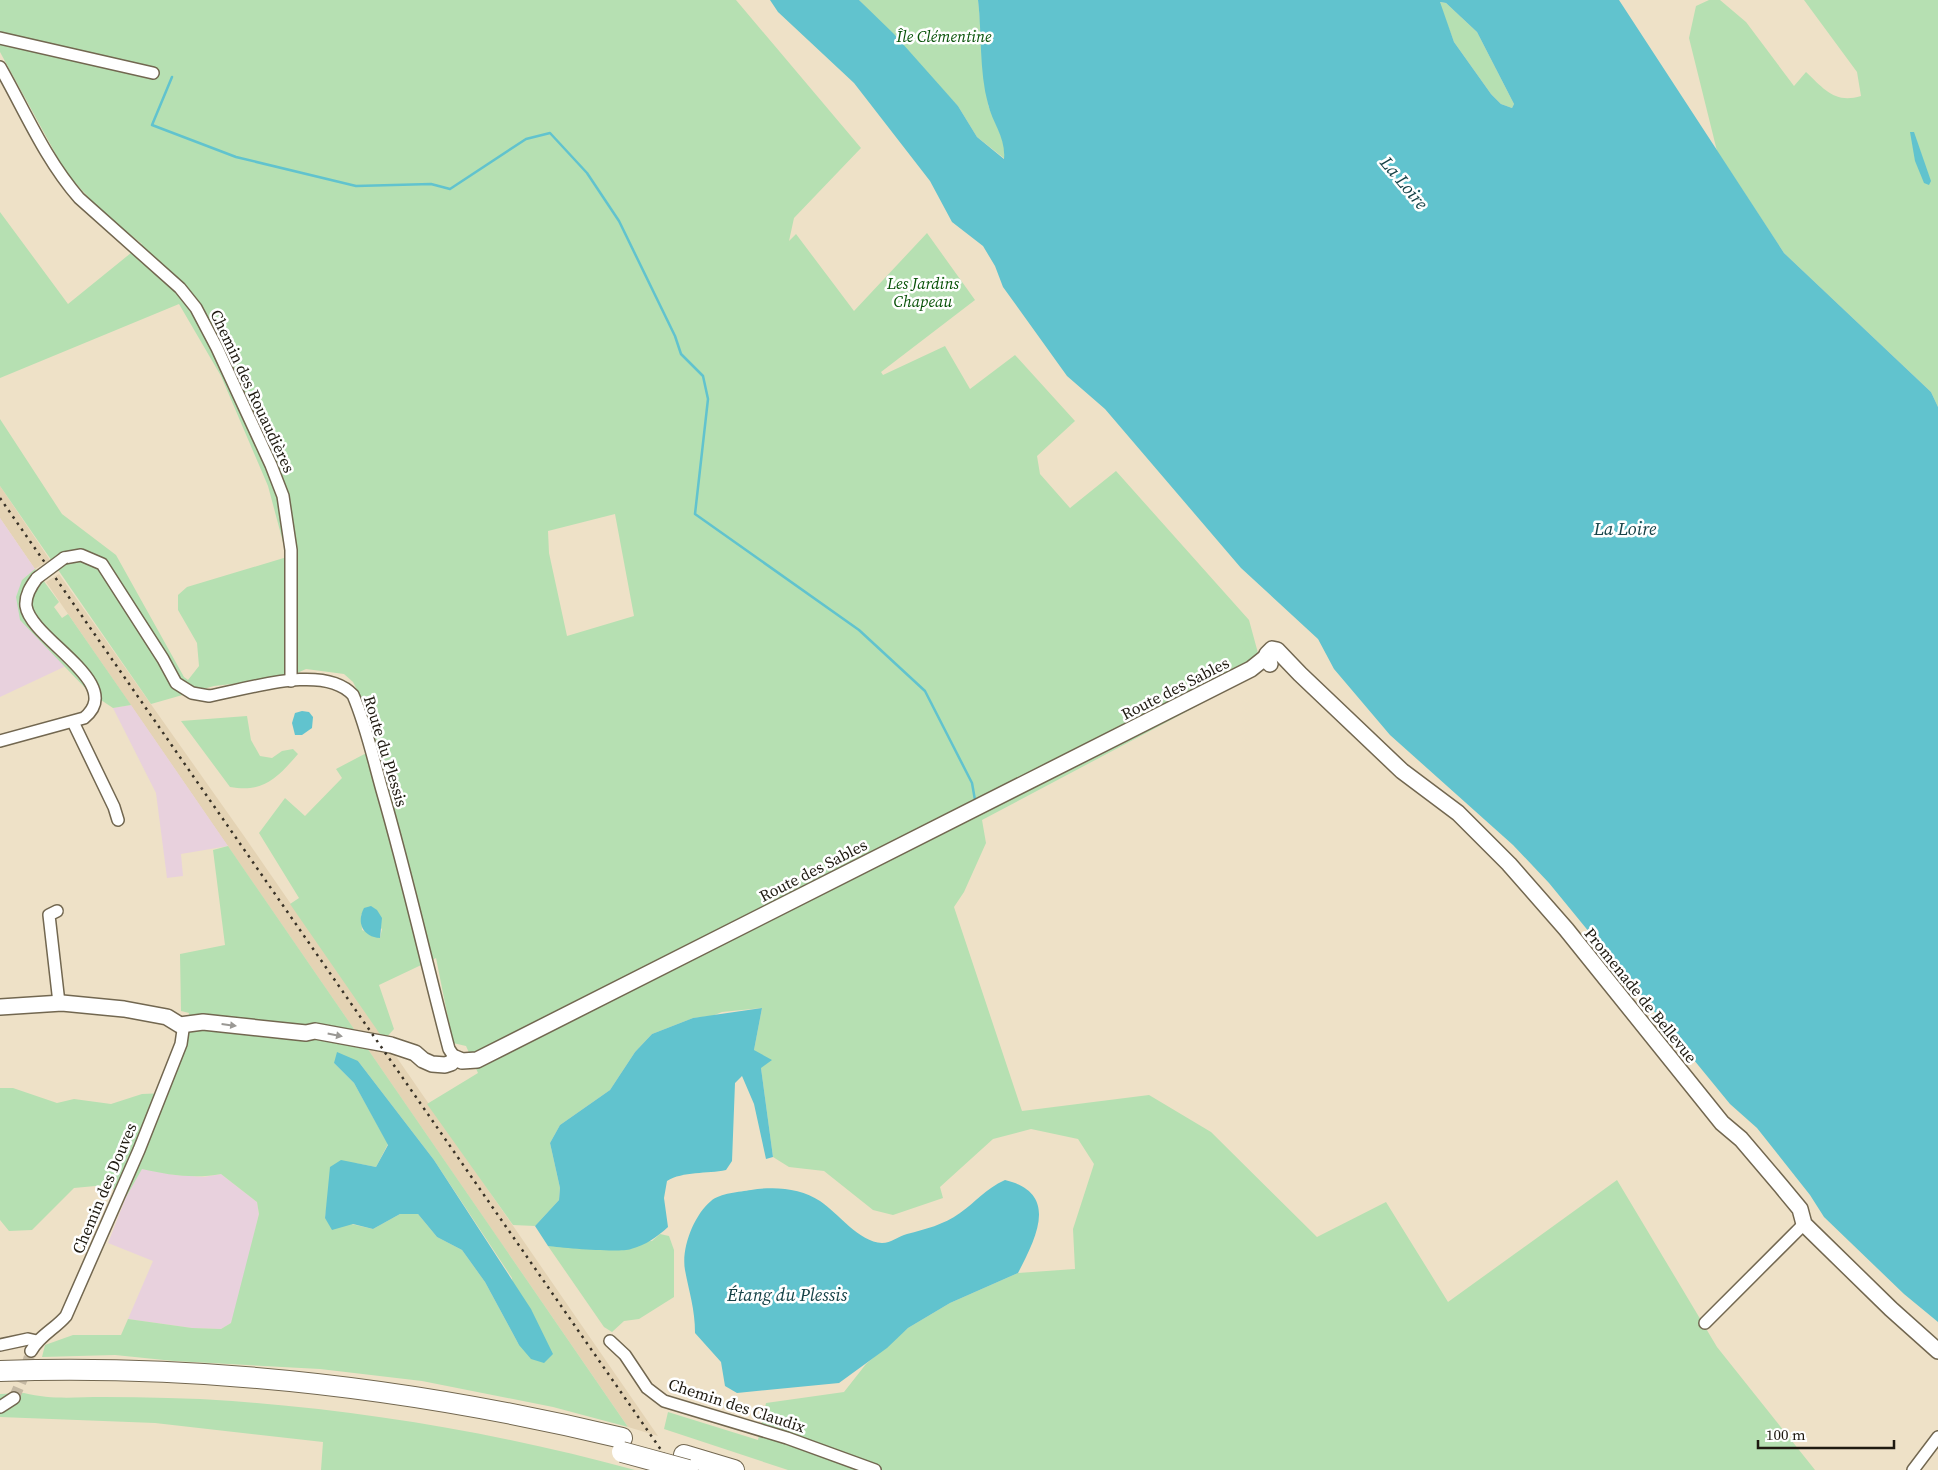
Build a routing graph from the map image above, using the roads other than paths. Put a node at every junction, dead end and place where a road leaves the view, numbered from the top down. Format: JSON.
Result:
{"nodes":[{"id":1,"x":0,"y":38,"type":"edge"},
{"id":2,"x":0,"y":67,"type":"edge"},
{"id":3,"x":153,"y":72,"type":"dead end"},
{"id":4,"x":1274,"y":661,"type":"joint"},
{"id":5,"x":291,"y":680,"type":"junction"},
{"id":6,"x":72,"y":722,"type":"junction"},
{"id":7,"x":0,"y":741,"type":"edge"},
{"id":8,"x":118,"y":820,"type":"dead end"},
{"id":9,"x":57,"y":911,"type":"dead end"},
{"id":10,"x":59,"y":1003,"type":"junction"},
{"id":11,"x":0,"y":1008,"type":"edge"},
{"id":12,"x":180,"y":1024,"type":"junction"},
{"id":13,"x":455,"y":1058,"type":"junction"},
{"id":14,"x":1804,"y":1224,"type":"junction"},
{"id":15,"x":1705,"y":1323,"type":"dead end"},
{"id":16,"x":37,"y":1341,"type":"junction"},
{"id":17,"x":610,"y":1341,"type":"dead end"},
{"id":18,"x":0,"y":1345,"type":"edge"},
{"id":19,"x":31,"y":1351,"type":"tunnel mouth"},
{"id":20,"x":1938,"y":1351,"type":"edge"},
{"id":21,"x":0,"y":1371,"type":"edge"},
{"id":22,"x":7,"y":1391,"type":"edge"},
{"id":23,"x":0,"y":1407,"type":"edge"},
{"id":24,"x":1938,"y":1437,"type":"edge"},
{"id":25,"x":622,"y":1445,"type":"junction"},
{"id":26,"x":686,"y":1462,"type":"edge"},
{"id":27,"x":734,"y":1470,"type":"edge"},
{"id":28,"x":875,"y":1470,"type":"edge"},
{"id":29,"x":1912,"y":1470,"type":"edge"}],
"edges":[{"from":1,"to":3,"type":"street"},
{"from":2,"to":5,"type":"street","name":"Chemin des Rouaudières"},
{"from":4,"to":13,"type":"street","name":"Route des Sables"},
{"from":4,"to":14,"type":"street","name":"Promenade de Bellevue"},
{"from":5,"to":6,"type":"street","name":"Route du Plessis","bridge":true},
{"from":5,"to":13,"type":"street","name":"Route du Plessis"},
{"from":6,"to":7,"type":"street"},
{"from":6,"to":8,"type":"street"},
{"from":9,"to":10,"type":"street"},
{"from":10,"to":11,"type":"street"},
{"from":10,"to":12,"type":"street"},
{"from":12,"to":13,"type":"street","name":"Route des Sables","one_way":true},
{"from":12,"to":16,"type":"street","name":"Chemin des Douves"},
{"from":14,"to":15,"type":"street"},
{"from":14,"to":20,"type":"street","name":"Promenade de Bellevue"},
{"from":16,"to":18,"type":"street"},
{"from":16,"to":19,"type":"street","name":"Chemin des Douves"},
{"from":17,"to":28,"type":"street","name":"Chemin des Claudix"},
{"from":21,"to":25,"type":"highway"},
{"from":22,"to":23,"type":"street"},
{"from":22,"to":25,"type":"highway"},
{"from":24,"to":29,"type":"street"},
{"from":25,"to":26,"type":"highway","bridge":true},
{"from":26,"to":27,"type":"highway"}]}
